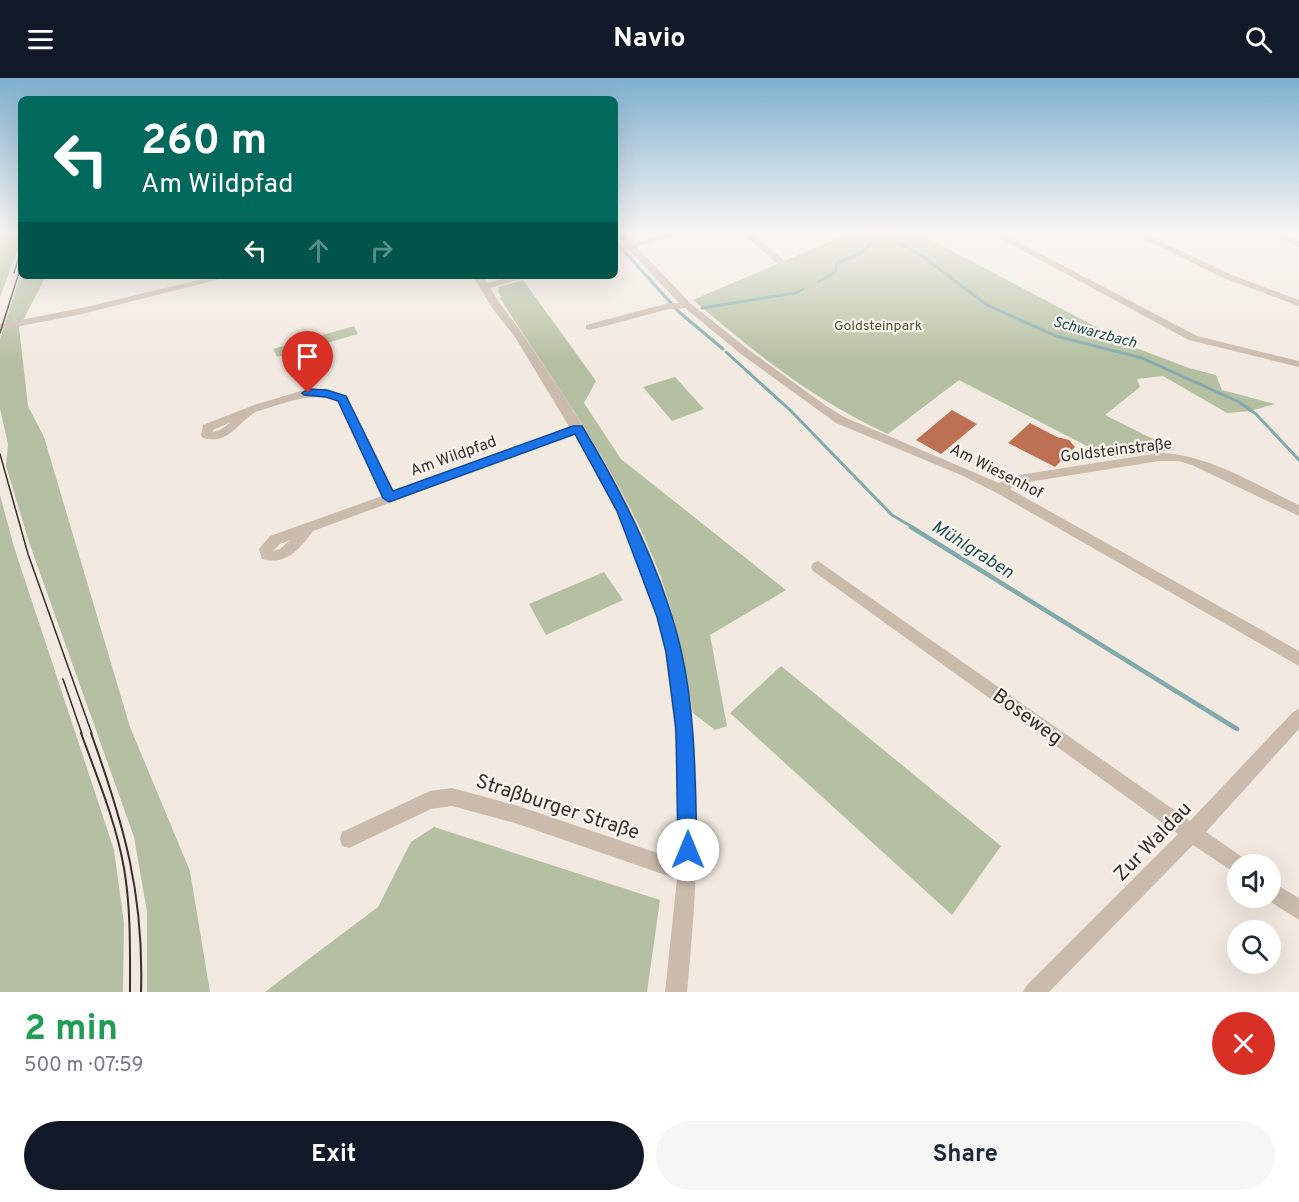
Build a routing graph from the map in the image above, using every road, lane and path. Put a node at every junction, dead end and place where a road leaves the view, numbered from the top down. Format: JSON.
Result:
{"nodes":[{"id":1,"x":658,"y":275,"type":"edge"},
{"id":2,"x":1073,"y":275,"type":"edge"},
{"id":3,"x":1223,"y":275,"type":"edge"},
{"id":4,"x":214,"y":279,"type":"edge"},
{"id":5,"x":499,"y":279,"type":"edge"},
{"id":6,"x":481,"y":281,"type":"edge"},
{"id":7,"x":1299,"y":303,"type":"edge"},
{"id":8,"x":687,"y":305,"type":"junction"},
{"id":9,"x":0,"y":327,"type":"edge"},
{"id":10,"x":590,"y":327,"type":"dead end"},
{"id":11,"x":1299,"y":364,"type":"edge"},
{"id":12,"x":246,"y":413,"type":"dead end"},
{"id":13,"x":578,"y":429,"type":"junction"},
{"id":14,"x":1000,"y":489,"type":"junction"},
{"id":15,"x":389,"y":498,"type":"junction"},
{"id":16,"x":1299,"y":511,"type":"edge"},
{"id":17,"x":307,"y":530,"type":"dead end"},
{"id":18,"x":818,"y":567,"type":"dead end"},
{"id":19,"x":1299,"y":659,"type":"edge"},
{"id":20,"x":1299,"y":717,"type":"edge"},
{"id":21,"x":1192,"y":833,"type":"junction"},
{"id":22,"x":349,"y":839,"type":"dead end"},
{"id":23,"x":1227,"y":858,"type":"edge"},
{"id":24,"x":688,"y":873,"type":"junction"},
{"id":25,"x":1281,"y":898,"type":"edge"},
{"id":26,"x":1299,"y":910,"type":"edge"},
{"id":27,"x":676,"y":992,"type":"edge"},
{"id":28,"x":1034,"y":992,"type":"edge"}],
"edges":[{"from":1,"to":8,"type":"street","name":"Am Wiesenhof"},
{"from":2,"to":11,"type":"street"},
{"from":3,"to":7,"type":"street"},
{"from":4,"to":9,"type":"street"},
{"from":5,"to":6,"type":"street"},
{"from":6,"to":13,"type":"street"},
{"from":8,"to":10,"type":"street"},
{"from":8,"to":14,"type":"street","name":"Am Wiesenhof"},
{"from":12,"to":15,"type":"street"},
{"from":13,"to":15,"type":"street","name":"Am Wildpfad"},
{"from":13,"to":24,"type":"street"},
{"from":14,"to":16,"type":"street","name":"Goldsteinstraße"},
{"from":14,"to":19,"type":"street","name":"Am Wiesenhof"},
{"from":15,"to":17,"type":"street","name":"Am Wildpfad"},
{"from":18,"to":21,"type":"street","name":"Boseweg"},
{"from":20,"to":21,"type":"street","name":"Zur Waldau"},
{"from":21,"to":23,"type":"street","name":"Boseweg"},
{"from":21,"to":28,"type":"street","name":"Zur Waldau"},
{"from":22,"to":24,"type":"street","name":"Straßburger Straße"},
{"from":24,"to":27,"type":"street"},
{"from":25,"to":26,"type":"street"}]}
